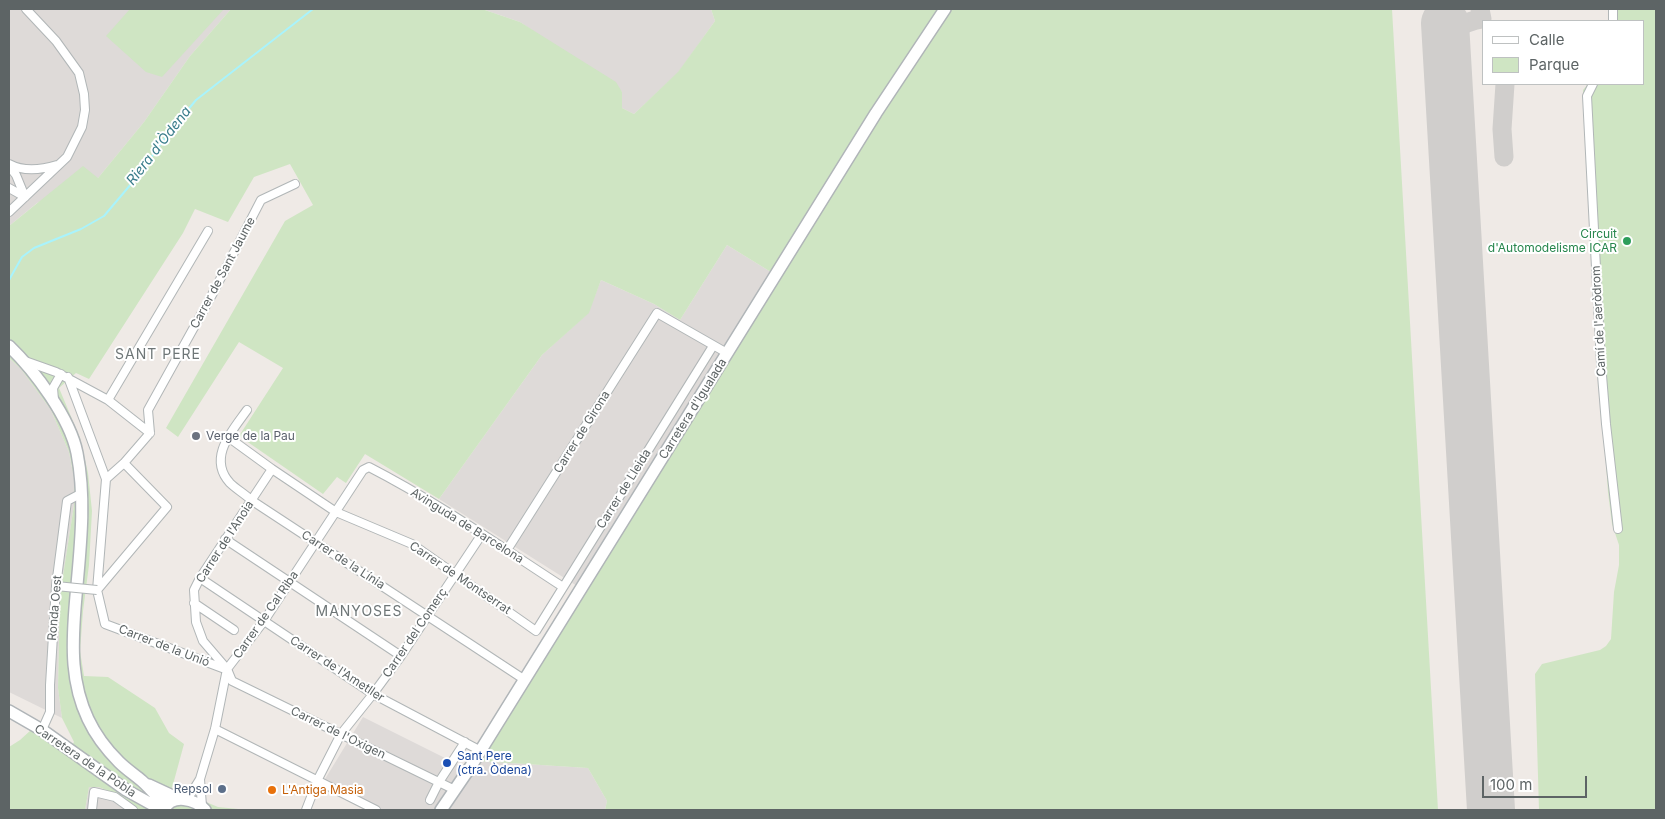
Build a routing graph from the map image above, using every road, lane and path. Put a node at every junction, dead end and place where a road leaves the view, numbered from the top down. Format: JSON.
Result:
{"nodes":[{"id":1,"x":26,"y":9,"type":"edge"},
{"id":2,"x":945,"y":9,"type":"edge"},
{"id":3,"x":1592,"y":85,"type":"edge"},
{"id":4,"x":9,"y":165,"type":"edge"},
{"id":5,"x":59,"y":165,"type":"junction"},
{"id":6,"x":295,"y":184,"type":"dead end"},
{"id":7,"x":9,"y":188,"type":"edge"},
{"id":8,"x":25,"y":197,"type":"junction"},
{"id":9,"x":9,"y":212,"type":"edge"},
{"id":10,"x":208,"y":231,"type":"dead end"},
{"id":11,"x":713,"y":346,"type":"junction"},
{"id":12,"x":11,"y":348,"type":"edge"},
{"id":13,"x":727,"y":353,"type":"junction"},
{"id":14,"x":23,"y":360,"type":"junction"},
{"id":15,"x":64,"y":376,"type":"junction"},
{"id":16,"x":108,"y":400,"type":"junction"},
{"id":17,"x":55,"y":402,"type":"junction"},
{"id":18,"x":247,"y":410,"type":"dead end"},
{"id":19,"x":150,"y":433,"type":"junction"},
{"id":20,"x":228,"y":437,"type":"junction"},
{"id":21,"x":124,"y":463,"type":"junction"},
{"id":22,"x":369,"y":468,"type":"joint"},
{"id":23,"x":272,"y":469,"type":"junction"},
{"id":24,"x":106,"y":479,"type":"junction"},
{"id":25,"x":82,"y":493,"type":"junction"},
{"id":26,"x":252,"y":500,"type":"junction"},
{"id":27,"x":336,"y":512,"type":"junction"},
{"id":28,"x":1618,"y":529,"type":"dead end"},
{"id":29,"x":482,"y":534,"type":"junction"},
{"id":30,"x":225,"y":539,"type":"junction"},
{"id":31,"x":316,"y":542,"type":"junction"},
{"id":32,"x":506,"y":550,"type":"junction"},
{"id":33,"x":455,"y":574,"type":"junction"},
{"id":34,"x":200,"y":578,"type":"junction"},
{"id":35,"x":291,"y":582,"type":"junction"},
{"id":36,"x":56,"y":586,"type":"junction"},
{"id":37,"x":563,"y":587,"type":"junction"},
{"id":38,"x":97,"y":590,"type":"junction"},
{"id":39,"x":194,"y":602,"type":"junction"},
{"id":40,"x":427,"y":615,"type":"junction"},
{"id":41,"x":264,"y":621,"type":"junction"},
{"id":42,"x":234,"y":630,"type":"dead end"},
{"id":43,"x":536,"y":631,"type":"joint"},
{"id":44,"x":401,"y":656,"type":"junction"},
{"id":45,"x":227,"y":669,"type":"junction"},
{"id":46,"x":524,"y":680,"type":"junction"},
{"id":47,"x":373,"y":694,"type":"junction"},
{"id":48,"x":9,"y":711,"type":"edge"},
{"id":49,"x":215,"y":729,"type":"junction"},
{"id":50,"x":42,"y":730,"type":"junction"},
{"id":51,"x":341,"y":734,"type":"junction"},
{"id":52,"x":465,"y":742,"type":"junction"},
{"id":53,"x":481,"y":751,"type":"junction"},
{"id":54,"x":200,"y":779,"type":"junction"},
{"id":55,"x":318,"y":780,"type":"junction"},
{"id":56,"x":143,"y":782,"type":"junction"},
{"id":57,"x":439,"y":782,"type":"junction"},
{"id":58,"x":126,"y":790,"type":"junction"},
{"id":59,"x":455,"y":790,"type":"junction"},
{"id":60,"x":183,"y":800,"type":"junction"},
{"id":61,"x":430,"y":800,"type":"dead end"},
{"id":62,"x":204,"y":808,"type":"edge"},
{"id":63,"x":164,"y":809,"type":"edge"},
{"id":64,"x":92,"y":810,"type":"edge"},
{"id":65,"x":133,"y":810,"type":"edge"},
{"id":66,"x":150,"y":810,"type":"edge"},
{"id":67,"x":306,"y":810,"type":"edge"},
{"id":68,"x":376,"y":810,"type":"edge"},
{"id":69,"x":442,"y":810,"type":"edge"}],
"edges":[{"from":1,"to":5,"type":"street"},
{"from":2,"to":13,"type":"street","name":"Carretera d'Igualada"},
{"from":3,"to":28,"type":"street","name":"Camí de l'aeròdrom"},
{"from":4,"to":5,"type":"street"},
{"from":4,"to":8,"type":"street"},
{"from":5,"to":8,"type":"street"},
{"from":6,"to":19,"type":"street","name":"Carrer de Sant Jaume"},
{"from":7,"to":8,"type":"street"},
{"from":8,"to":9,"type":"street"},
{"from":10,"to":16,"type":"street"},
{"from":11,"to":13,"type":"street"},
{"from":11,"to":32,"type":"street","name":"Carrer de Girona"},
{"from":11,"to":37,"type":"street","name":"Carrer de Lleida"},
{"from":12,"to":14,"type":"street"},
{"from":13,"to":46,"type":"street","name":"Carretera d'Igualada"},
{"from":14,"to":15,"type":"street"},
{"from":14,"to":17,"type":"street"},
{"from":15,"to":16,"type":"street"},
{"from":15,"to":17,"type":"street"},
{"from":15,"to":24,"type":"street"},
{"from":16,"to":19,"type":"street"},
{"from":17,"to":25,"type":"street"},
{"from":18,"to":20,"type":"street","name":"Carrer de la Línia"},
{"from":19,"to":21,"type":"street"},
{"from":20,"to":23,"type":"street","name":"Carrer de Montserrat"},
{"from":20,"to":26,"type":"street","name":"Carrer de la Línia"},
{"from":21,"to":24,"type":"street"},
{"from":21,"to":38,"type":"street"},
{"from":22,"to":27,"type":"street","name":"Carrer de Cal Riba"},
{"from":22,"to":29,"type":"street","name":"Avinguda de Barcelona"},
{"from":23,"to":26,"type":"street","name":"Carrer de l'Anoia"},
{"from":23,"to":27,"type":"street","name":"Carrer de Montserrat"},
{"from":24,"to":38,"type":"street","name":"Carrer de la Unió"},
{"from":25,"to":36,"type":"street","name":"Ronda Oest"},
{"from":25,"to":56,"type":"street"},
{"from":26,"to":30,"type":"street","name":"Carrer de l'Anoia"},
{"from":26,"to":31,"type":"street","name":"Carrer de la Línia"},
{"from":27,"to":31,"type":"street","name":"Carrer de Cal Riba"},
{"from":27,"to":33,"type":"street","name":"Carrer de Montserrat"},
{"from":29,"to":32,"type":"street","name":"Avinguda de Barcelona"},
{"from":29,"to":33,"type":"street","name":"Carrer del Comerç"},
{"from":30,"to":34,"type":"street","name":"Carrer de l'Anoia"},
{"from":30,"to":35,"type":"street"},
{"from":31,"to":35,"type":"street","name":"Carrer de Cal Riba"},
{"from":31,"to":40,"type":"street","name":"Carrer de la Línia"},
{"from":32,"to":37,"type":"street","name":"Avinguda de Barcelona"},
{"from":33,"to":40,"type":"street","name":"Carrer del Comerç"},
{"from":33,"to":43,"type":"street","name":"Carrer de Montserrat"},
{"from":34,"to":39,"type":"street","name":"Carrer de l'Anoia"},
{"from":34,"to":41,"type":"street","name":"Carrer de l'Ametller"},
{"from":35,"to":41,"type":"street","name":"Carrer de Cal Riba"},
{"from":35,"to":44,"type":"street"},
{"from":36,"to":38,"type":"street","bridge":true},
{"from":36,"to":50,"type":"street","name":"Ronda Oest"},
{"from":37,"to":43,"type":"street","name":"Carrer de Lleida"},
{"from":38,"to":45,"type":"street","name":"Carrer de la Unió"},
{"from":39,"to":42,"type":"street"},
{"from":39,"to":45,"type":"street","name":"Carrer de l'Anoia"},
{"from":40,"to":44,"type":"street","name":"Carrer del Comerç"},
{"from":40,"to":46,"type":"street","name":"Carrer de la Línia"},
{"from":41,"to":45,"type":"street","name":"Carrer de Cal Riba"},
{"from":41,"to":47,"type":"street","name":"Carrer de l'Ametller"},
{"from":44,"to":47,"type":"street","name":"Carrer del Comerç"},
{"from":45,"to":49,"type":"street","name":"Carrer de Cal Riba"},
{"from":45,"to":51,"type":"street","name":"Carrer de l'Oxigen"},
{"from":46,"to":53,"type":"street","name":"Carretera d'Igualada"},
{"from":47,"to":51,"type":"street","name":"Carrer del Comerç"},
{"from":47,"to":52,"type":"street","name":"Carrer de l'Ametller"},
{"from":48,"to":50,"type":"street","name":"Carretera de la Pobla"},
{"from":49,"to":54,"type":"street","name":"Carrer de Cal Riba"},
{"from":49,"to":55,"type":"street"},
{"from":50,"to":58,"type":"street","name":"Carretera de la Pobla"},
{"from":51,"to":55,"type":"street","name":"Carrer del Comerç"},
{"from":51,"to":57,"type":"street","name":"Carrer de l'Oxigen"},
{"from":52,"to":53,"type":"street","name":"Carrer de l'Ametller"},
{"from":52,"to":57,"type":"street"},
{"from":53,"to":59,"type":"street","name":"Carretera d'Igualada"},
{"from":54,"to":60,"type":"street","name":"Carrer de Cal Riba"},
{"from":54,"to":62,"type":"street","name":"Carrer de Cal Riba"},
{"from":55,"to":67,"type":"street","name":"Carrer del Comerç"},
{"from":55,"to":68,"type":"street"},
{"from":56,"to":60,"type":"street"},
{"from":56,"to":63,"type":"street"},
{"from":57,"to":59,"type":"street","name":"Carrer de l'Oxigen"},
{"from":57,"to":61,"type":"street"},
{"from":58,"to":63,"type":"street","name":"Carretera de la Pobla"},
{"from":58,"to":66,"type":"street"},
{"from":59,"to":69,"type":"street","name":"Carretera d'Igualada"},
{"from":60,"to":62,"type":"street"},
{"from":60,"to":63,"type":"street"},
{"from":64,"to":65,"type":"street"}]}
